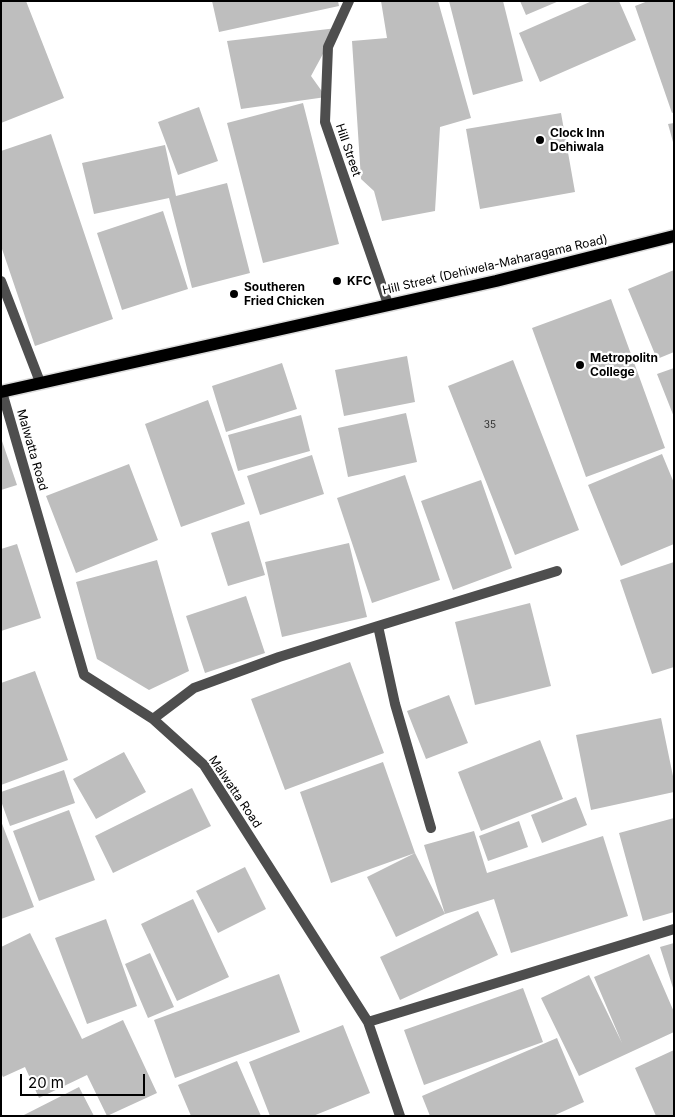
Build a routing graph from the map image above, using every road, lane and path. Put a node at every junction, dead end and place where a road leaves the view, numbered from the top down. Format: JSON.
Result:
{"nodes":[{"id":1,"x":349,"y":1,"type":"edge"},
{"id":2,"x":674,"y":236,"type":"edge"},
{"id":3,"x":1,"y":281,"type":"edge"},
{"id":4,"x":388,"y":304,"type":"junction"},
{"id":5,"x":40,"y":382,"type":"junction"},
{"id":6,"x":2,"y":392,"type":"edge"},
{"id":7,"x":557,"y":571,"type":"dead end"},
{"id":8,"x":378,"y":626,"type":"junction"},
{"id":9,"x":153,"y":719,"type":"junction"},
{"id":10,"x":432,"y":828,"type":"dead end"},
{"id":11,"x":674,"y":928,"type":"edge"},
{"id":12,"x":368,"y":1022,"type":"junction"},
{"id":13,"x":400,"y":1116,"type":"edge"}],
"edges":[{"from":1,"to":4,"type":"street","name":"Hill Street"},
{"from":2,"to":4,"type":"main road","name":"Hill Street (Dehiwela-Maharagama Road)"},
{"from":3,"to":5,"type":"street"},
{"from":4,"to":5,"type":"main road","name":"Hill Street (Dehiwela-Maharagama Road)"},
{"from":5,"to":6,"type":"main road","name":"Hill Street (Dehiwela-Maharagama Road)"},
{"from":6,"to":9,"type":"street","name":"Malwatta Road"},
{"from":7,"to":8,"type":"street"},
{"from":8,"to":9,"type":"street"},
{"from":8,"to":10,"type":"street"},
{"from":9,"to":12,"type":"street","name":"Malwatta Road"},
{"from":11,"to":12,"type":"street"},
{"from":12,"to":13,"type":"street","name":"Malwatta Road"}]}
